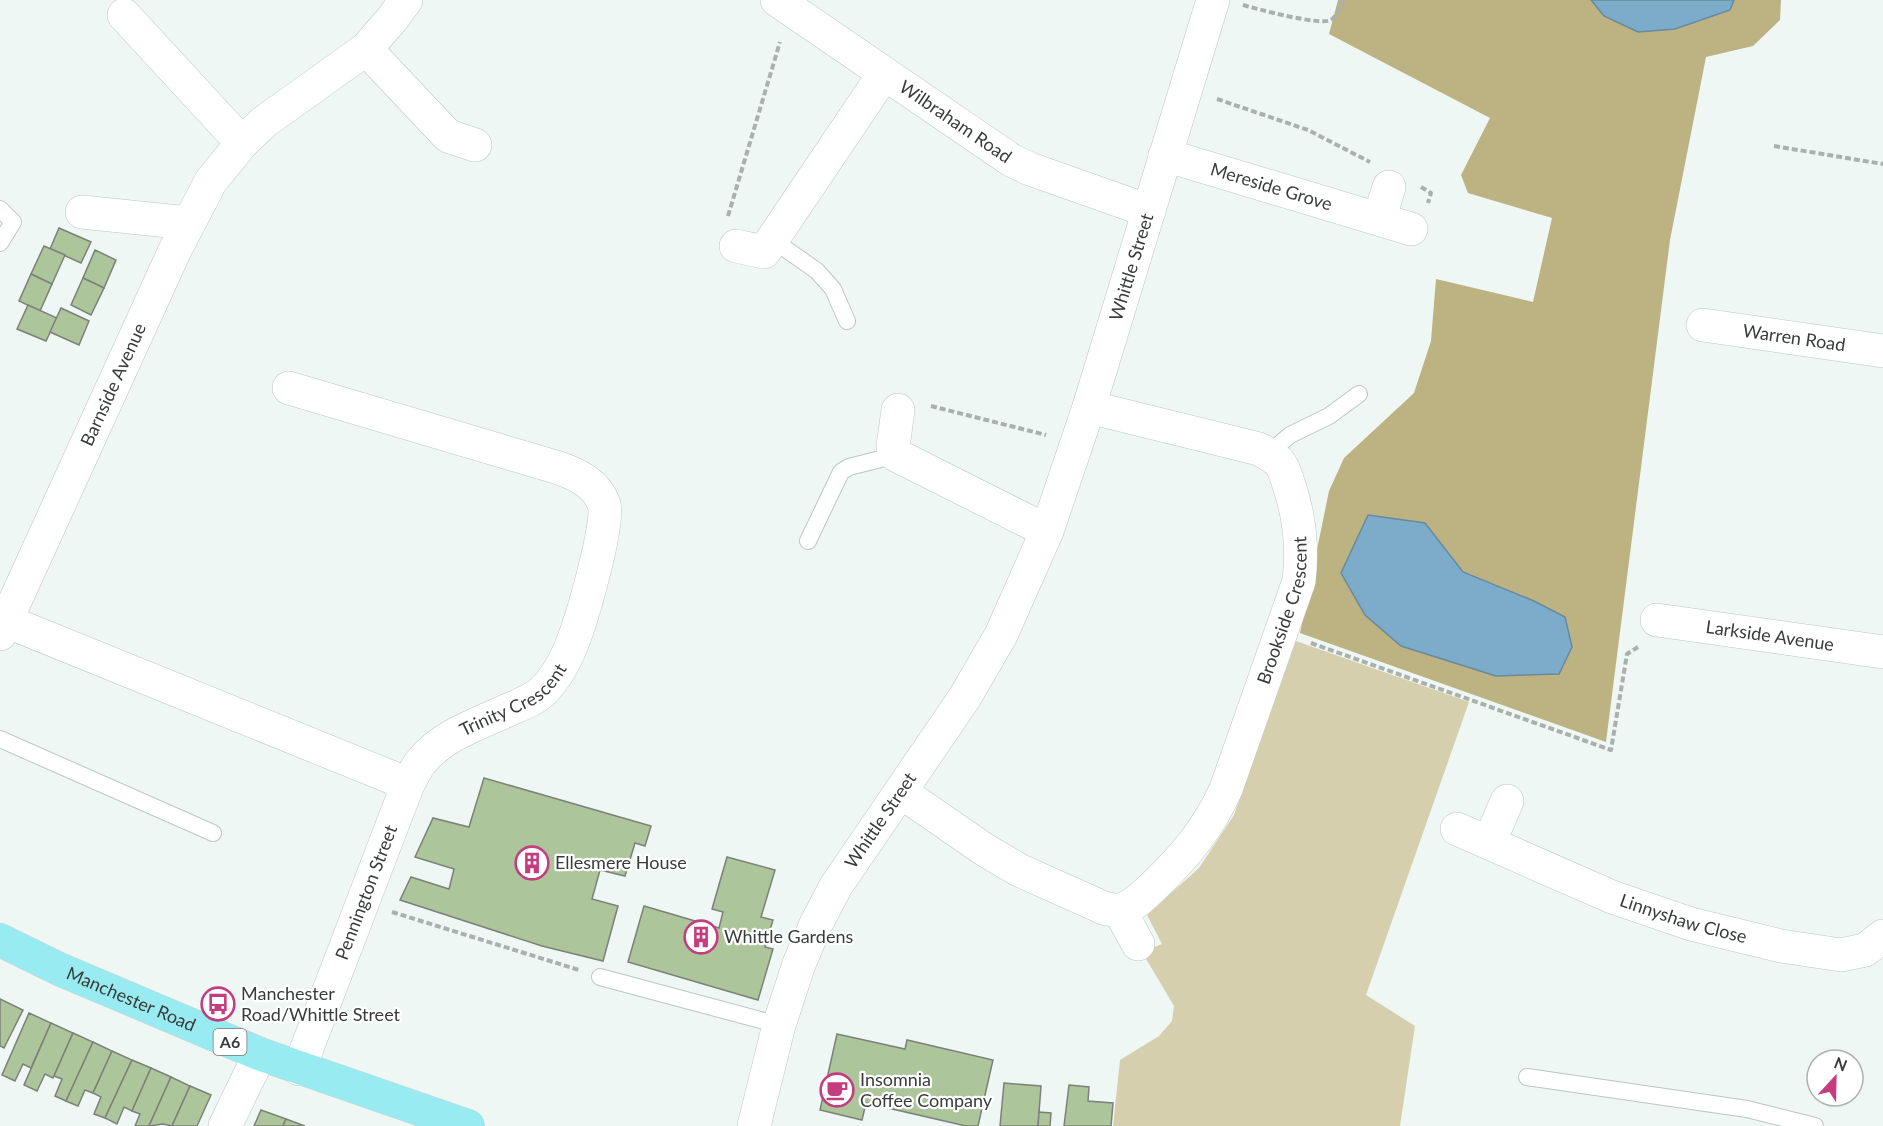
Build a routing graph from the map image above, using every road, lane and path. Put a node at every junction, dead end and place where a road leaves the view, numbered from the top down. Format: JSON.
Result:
{"nodes":[{"id":1,"x":406,"y":0,"type":"edge"},
{"id":2,"x":1343,"y":0,"type":"edge"},
{"id":3,"x":1223,"y":1,"type":"edge"},
{"id":4,"x":783,"y":4,"type":"edge"},
{"id":5,"x":124,"y":15,"type":"dead end"},
{"id":6,"x":366,"y":49,"type":"junction"},
{"id":7,"x":884,"y":74,"type":"junction"},
{"id":8,"x":1185,"y":89,"type":"junction"},
{"id":9,"x":242,"y":144,"type":"junction"},
{"id":10,"x":475,"y":145,"type":"dead end"},
{"id":11,"x":1774,"y":146,"type":"dead end"},
{"id":12,"x":1165,"y":155,"type":"junction"},
{"id":13,"x":1883,"y":164,"type":"edge"},
{"id":14,"x":1389,"y":187,"type":"joint"},
{"id":15,"x":0,"y":209,"type":"edge"},
{"id":16,"x":1149,"y":211,"type":"junction"},
{"id":17,"x":82,"y":212,"type":"dead end"},
{"id":18,"x":1379,"y":219,"type":"junction"},
{"id":19,"x":188,"y":222,"type":"junction"},
{"id":20,"x":1411,"y":229,"type":"dead end"},
{"id":21,"x":773,"y":240,"type":"junction"},
{"id":22,"x":0,"y":243,"type":"edge"},
{"id":23,"x":736,"y":246,"type":"joint"},
{"id":24,"x":847,"y":321,"type":"dead end"},
{"id":25,"x":1702,"y":326,"type":"dead end"},
{"id":26,"x":1883,"y":351,"type":"edge"},
{"id":27,"x":289,"y":389,"type":"dead end"},
{"id":28,"x":1359,"y":394,"type":"dead end"},
{"id":29,"x":1089,"y":407,"type":"junction"},
{"id":30,"x":898,"y":410,"type":"joint"},
{"id":31,"x":1077,"y":443,"type":"junction"},
{"id":32,"x":1268,"y":454,"type":"junction"},
{"id":33,"x":896,"y":455,"type":"junction"},
{"id":34,"x":1047,"y":531,"type":"junction"},
{"id":35,"x":808,"y":541,"type":"dead end"},
{"id":36,"x":1657,"y":620,"type":"joint"},
{"id":37,"x":2,"y":624,"type":"edge"},
{"id":38,"x":1282,"y":633,"type":"junction"},
{"id":39,"x":1883,"y":652,"type":"edge"},
{"id":40,"x":0,"y":739,"type":"edge"},
{"id":41,"x":408,"y":784,"type":"junction"},
{"id":42,"x":901,"y":792,"type":"junction"},
{"id":43,"x":1507,"y":801,"type":"dead end"},
{"id":44,"x":1457,"y":829,"type":"dead end"},
{"id":45,"x":213,"y":833,"type":"dead end"},
{"id":46,"x":1488,"y":843,"type":"junction"},
{"id":47,"x":362,"y":902,"type":"junction"},
{"id":48,"x":1120,"y":910,"type":"junction"},
{"id":49,"x":1883,"y":936,"type":"edge"},
{"id":50,"x":0,"y":940,"type":"edge"},
{"id":51,"x":1138,"y":944,"type":"dead end"},
{"id":52,"x":600,"y":977,"type":"joint"},
{"id":53,"x":779,"y":1025,"type":"junction"},
{"id":54,"x":260,"y":1054,"type":"junction"},
{"id":55,"x":299,"y":1069,"type":"junction"},
{"id":56,"x":1527,"y":1077,"type":"dead end"},
{"id":57,"x":225,"y":1126,"type":"edge"},
{"id":58,"x":468,"y":1126,"type":"edge"},
{"id":59,"x":754,"y":1126,"type":"edge"},
{"id":60,"x":1815,"y":1126,"type":"edge"}],
"edges":[{"from":1,"to":6,"type":"street","name":"Barnside Avenue"},
{"from":2,"to":3,"type":"path"},
{"from":3,"to":8,"type":"street","name":"Whittle Street"},
{"from":4,"to":7,"type":"street","name":"Wilbraham Road"},
{"from":4,"to":23,"type":"path"},
{"from":5,"to":9,"type":"street"},
{"from":6,"to":9,"type":"street","name":"Barnside Avenue"},
{"from":6,"to":10,"type":"street"},
{"from":7,"to":16,"type":"street","name":"Wilbraham Road"},
{"from":7,"to":21,"type":"street"},
{"from":8,"to":12,"type":"street","name":"Whittle Street"},
{"from":8,"to":14,"type":"path"},
{"from":9,"to":19,"type":"street","name":"Barnside Avenue"},
{"from":11,"to":13,"type":"path"},
{"from":12,"to":16,"type":"street","name":"Whittle Street"},
{"from":12,"to":18,"type":"street","name":"Mereside Grove"},
{"from":14,"to":18,"type":"street"},
{"from":15,"to":22,"type":"lane"},
{"from":16,"to":29,"type":"street","name":"Whittle Street"},
{"from":17,"to":19,"type":"street"},
{"from":18,"to":20,"type":"street","name":"Mereside Grove"},
{"from":19,"to":37,"type":"street","name":"Barnside Avenue"},
{"from":21,"to":23,"type":"street"},
{"from":21,"to":24,"type":"lane"},
{"from":25,"to":26,"type":"street","name":"Warren Road"},
{"from":27,"to":41,"type":"street","name":"Trinity Crescent"},
{"from":28,"to":32,"type":"lane"},
{"from":29,"to":31,"type":"street","name":"Whittle Street"},
{"from":29,"to":32,"type":"street"},
{"from":30,"to":31,"type":"path"},
{"from":30,"to":33,"type":"street"},
{"from":31,"to":34,"type":"street","name":"Whittle Street"},
{"from":32,"to":38,"type":"street","name":"Brookside Crescent"},
{"from":33,"to":34,"type":"street"},
{"from":33,"to":35,"type":"lane"},
{"from":34,"to":42,"type":"street","name":"Whittle Street"},
{"from":36,"to":38,"type":"path"},
{"from":36,"to":39,"type":"street","name":"Larkside Avenue"},
{"from":37,"to":41,"type":"street"},
{"from":38,"to":48,"type":"street","name":"Brookside Crescent"},
{"from":40,"to":45,"type":"lane"},
{"from":41,"to":47,"type":"street","name":"Pennington Street"},
{"from":42,"to":48,"type":"street"},
{"from":42,"to":53,"type":"street","name":"Whittle Street"},
{"from":43,"to":46,"type":"street"},
{"from":44,"to":46,"type":"street","name":"Linnyshaw Close"},
{"from":46,"to":49,"type":"street","name":"Linnyshaw Close"},
{"from":47,"to":52,"type":"path"},
{"from":47,"to":55,"type":"street","name":"Pennington Street"},
{"from":48,"to":51,"type":"street"},
{"from":50,"to":54,"type":"main road","name":"Manchester Road","number":"A6"},
{"from":52,"to":53,"type":"lane"},
{"from":53,"to":59,"type":"street","name":"Whittle Street"},
{"from":54,"to":55,"type":"main road","name":"Manchester Road","number":"A6"},
{"from":54,"to":57,"type":"street"},
{"from":55,"to":58,"type":"main road","name":"Manchester Road","number":"A6"},
{"from":56,"to":60,"type":"lane"}]}
